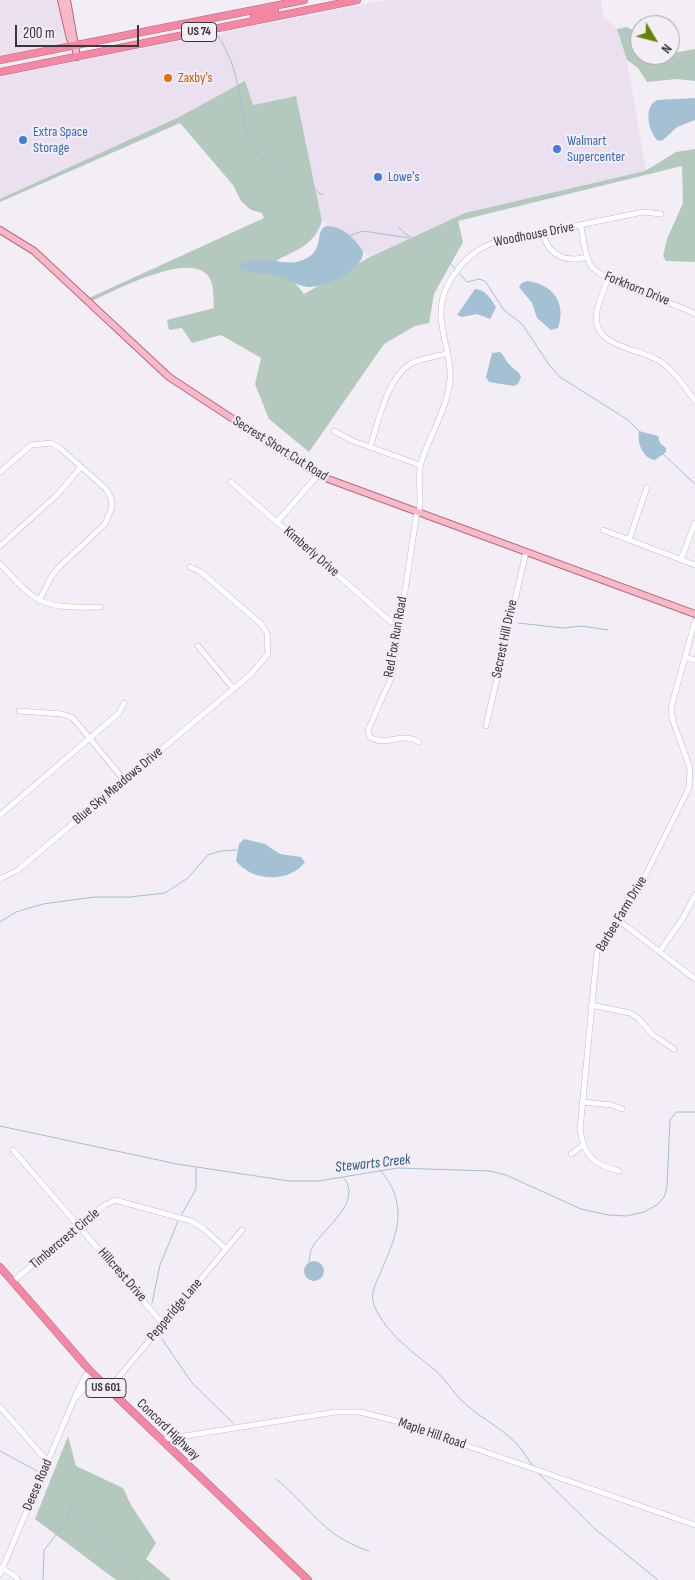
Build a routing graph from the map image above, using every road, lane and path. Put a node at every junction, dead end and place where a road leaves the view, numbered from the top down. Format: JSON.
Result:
{"nodes":[{"id":1,"x":61,"y":0,"type":"edge"},
{"id":2,"x":67,"y":0,"type":"edge"},
{"id":3,"x":304,"y":0,"type":"edge"},
{"id":4,"x":357,"y":0,"type":"edge"},
{"id":5,"x":274,"y":6,"type":"junction"},
{"id":6,"x":220,"y":28,"type":"junction"},
{"id":7,"x":74,"y":45,"type":"junction"},
{"id":8,"x":77,"y":57,"type":"junction"},
{"id":9,"x":0,"y":60,"type":"edge"},
{"id":10,"x":0,"y":72,"type":"edge"},
{"id":11,"x":661,"y":214,"type":"dead end"},
{"id":12,"x":581,"y":226,"type":"junction"},
{"id":13,"x":0,"y":230,"type":"edge"},
{"id":14,"x":543,"y":233,"type":"junction"},
{"id":15,"x":587,"y":257,"type":"junction"},
{"id":16,"x":608,"y":279,"type":"junction"},
{"id":17,"x":695,"y":314,"type":"edge"},
{"id":18,"x":448,"y":353,"type":"junction"},
{"id":19,"x":695,"y":401,"type":"edge"},
{"id":20,"x":334,"y":431,"type":"dead end"},
{"id":21,"x":370,"y":447,"type":"junction"},
{"id":22,"x":420,"y":465,"type":"junction"},
{"id":23,"x":82,"y":467,"type":"junction"},
{"id":24,"x":0,"y":472,"type":"edge"},
{"id":25,"x":318,"y":475,"type":"junction"},
{"id":26,"x":231,"y":482,"type":"dead end"},
{"id":27,"x":647,"y":487,"type":"dead end"},
{"id":28,"x":418,"y":512,"type":"junction"},
{"id":29,"x":277,"y":522,"type":"junction"},
{"id":30,"x":695,"y":523,"type":"edge"},
{"id":31,"x":603,"y":530,"type":"dead end"},
{"id":32,"x":693,"y":534,"type":"edge"},
{"id":33,"x":629,"y":540,"type":"junction"},
{"id":34,"x":0,"y":546,"type":"edge"},
{"id":35,"x":526,"y":552,"type":"junction"},
{"id":36,"x":681,"y":559,"type":"junction"},
{"id":37,"x":0,"y":564,"type":"edge"},
{"id":38,"x":695,"y":564,"type":"edge"},
{"id":39,"x":190,"y":567,"type":"dead end"},
{"id":40,"x":39,"y":601,"type":"junction"},
{"id":41,"x":100,"y":607,"type":"dead end"},
{"id":42,"x":695,"y":614,"type":"edge"},
{"id":43,"x":695,"y":621,"type":"edge"},
{"id":44,"x":391,"y":622,"type":"dead end"},
{"id":45,"x":198,"y":646,"type":"dead end"},
{"id":46,"x":685,"y":657,"type":"junction"},
{"id":47,"x":695,"y":660,"type":"edge"},
{"id":48,"x":233,"y":688,"type":"junction"},
{"id":49,"x":124,"y":703,"type":"dead end"},
{"id":50,"x":19,"y":711,"type":"dead end"},
{"id":51,"x":486,"y":726,"type":"dead end"},
{"id":52,"x":90,"y":738,"type":"junction"},
{"id":53,"x":419,"y":742,"type":"dead end"},
{"id":54,"x":693,"y":767,"type":"edge"},
{"id":55,"x":124,"y":780,"type":"junction"},
{"id":56,"x":0,"y":815,"type":"edge"},
{"id":57,"x":0,"y":879,"type":"edge"},
{"id":58,"x":695,"y":895,"type":"edge"},
{"id":59,"x":617,"y":920,"type":"junction"},
{"id":60,"x":660,"y":951,"type":"junction"},
{"id":61,"x":695,"y":978,"type":"edge"},
{"id":62,"x":591,"y":1005,"type":"junction"},
{"id":63,"x":674,"y":1049,"type":"dead end"},
{"id":64,"x":582,"y":1102,"type":"junction"},
{"id":65,"x":622,"y":1109,"type":"dead end"},
{"id":66,"x":582,"y":1146,"type":"junction"},
{"id":67,"x":13,"y":1150,"type":"dead end"},
{"id":68,"x":572,"y":1154,"type":"dead end"},
{"id":69,"x":619,"y":1171,"type":"dead end"},
{"id":70,"x":80,"y":1227,"type":"junction"},
{"id":71,"x":242,"y":1230,"type":"dead end"},
{"id":72,"x":226,"y":1249,"type":"junction"},
{"id":73,"x":0,"y":1267,"type":"edge"},
{"id":74,"x":12,"y":1282,"type":"junction"},
{"id":75,"x":163,"y":1324,"type":"junction"},
{"id":76,"x":92,"y":1373,"type":"junction"},
{"id":77,"x":108,"y":1390,"type":"junction"},
{"id":78,"x":0,"y":1407,"type":"edge"},
{"id":79,"x":160,"y":1440,"type":"junction"},
{"id":80,"x":48,"y":1462,"type":"junction"},
{"id":81,"x":695,"y":1525,"type":"edge"},
{"id":82,"x":1,"y":1568,"type":"edge"},
{"id":83,"x":0,"y":1574,"type":"edge"},
{"id":84,"x":18,"y":1580,"type":"edge"},
{"id":85,"x":308,"y":1580,"type":"edge"}],
"edges":[{"from":1,"to":7,"type":"main road"},
{"from":2,"to":7,"type":"main road"},
{"from":3,"to":5,"type":"highway","number":"US 74"},
{"from":4,"to":6,"type":"highway","number":"US 74"},
{"from":5,"to":6,"type":"highway"},
{"from":5,"to":7,"type":"highway","number":"US 74"},
{"from":6,"to":8,"type":"highway","number":"US 74"},
{"from":7,"to":8,"type":"main road"},
{"from":7,"to":9,"type":"highway","number":"US 74"},
{"from":8,"to":10,"type":"highway","number":"US 74"},
{"from":11,"to":12,"type":"street","name":"Woodhouse Drive"},
{"from":12,"to":14,"type":"street","name":"Woodhouse Drive"},
{"from":12,"to":15,"type":"street"},
{"from":13,"to":25,"type":"main road","name":"Secrest Short Cut Road"},
{"from":14,"to":15,"type":"street"},
{"from":14,"to":18,"type":"street","name":"Woodhouse Drive"},
{"from":15,"to":16,"type":"street","name":"Forkhorn Drive"},
{"from":16,"to":17,"type":"street","name":"Forkhorn Drive"},
{"from":16,"to":19,"type":"street"},
{"from":18,"to":21,"type":"street"},
{"from":18,"to":22,"type":"street","name":"Woodhouse Drive"},
{"from":20,"to":21,"type":"street"},
{"from":21,"to":22,"type":"street"},
{"from":22,"to":28,"type":"street","name":"Woodhouse Drive"},
{"from":23,"to":24,"type":"street"},
{"from":23,"to":34,"type":"street"},
{"from":23,"to":40,"type":"street"},
{"from":25,"to":28,"type":"main road","name":"Secrest Short Cut Road"},
{"from":25,"to":29,"type":"street"},
{"from":26,"to":29,"type":"street","name":"Kimberly Drive"},
{"from":27,"to":33,"type":"street"},
{"from":28,"to":35,"type":"main road","name":"Secrest Short Cut Road"},
{"from":28,"to":53,"type":"street","name":"Red Fox Run Road"},
{"from":29,"to":44,"type":"street","name":"Kimberly Drive"},
{"from":30,"to":32,"type":"street"},
{"from":31,"to":33,"type":"street"},
{"from":32,"to":36,"type":"street"},
{"from":33,"to":36,"type":"street"},
{"from":35,"to":42,"type":"main road","name":"Secrest Short Cut Road"},
{"from":35,"to":51,"type":"street","name":"Secrest Hill Drive"},
{"from":36,"to":38,"type":"street"},
{"from":37,"to":40,"type":"street"},
{"from":39,"to":48,"type":"street","name":"Blue Sky Meadows Drive"},
{"from":40,"to":41,"type":"street"},
{"from":43,"to":46,"type":"street","name":"Barbee Farm Drive"},
{"from":45,"to":48,"type":"street"},
{"from":46,"to":47,"type":"street"},
{"from":46,"to":54,"type":"street","name":"Barbee Farm Drive"},
{"from":48,"to":55,"type":"street","name":"Blue Sky Meadows Drive"},
{"from":49,"to":52,"type":"street"},
{"from":50,"to":52,"type":"street"},
{"from":52,"to":55,"type":"street"},
{"from":52,"to":56,"type":"street"},
{"from":54,"to":59,"type":"street","name":"Barbee Farm Drive"},
{"from":55,"to":57,"type":"street","name":"Blue Sky Meadows Drive"},
{"from":58,"to":60,"type":"street"},
{"from":59,"to":60,"type":"street"},
{"from":59,"to":62,"type":"street","name":"Barbee Farm Drive"},
{"from":60,"to":61,"type":"street"},
{"from":62,"to":63,"type":"street"},
{"from":62,"to":64,"type":"street","name":"Barbee Farm Drive"},
{"from":64,"to":65,"type":"street"},
{"from":64,"to":66,"type":"street","name":"Barbee Farm Drive"},
{"from":66,"to":68,"type":"street"},
{"from":66,"to":69,"type":"street"},
{"from":67,"to":70,"type":"street","name":"Hillcrest Drive"},
{"from":70,"to":72,"type":"street","name":"Timbercrest Circle"},
{"from":70,"to":74,"type":"street","name":"Timbercrest Circle"},
{"from":70,"to":75,"type":"street","name":"Hillcrest Drive"},
{"from":71,"to":72,"type":"street","name":"Pepperidge Lane"},
{"from":72,"to":75,"type":"street","name":"Pepperidge Lane"},
{"from":73,"to":74,"type":"highway","name":"Concord Highway","number":"US 601"},
{"from":74,"to":76,"type":"highway","name":"Concord Highway","number":"US 601"},
{"from":75,"to":77,"type":"street","name":"Pepperidge Lane"},
{"from":76,"to":77,"type":"highway","name":"Concord Highway","number":"US 601"},
{"from":76,"to":80,"type":"street","name":"Deese Road"},
{"from":77,"to":79,"type":"highway","name":"Concord Highway","number":"US 601"},
{"from":78,"to":80,"type":"street"},
{"from":79,"to":81,"type":"street","name":"Maple Hill Road"},
{"from":79,"to":85,"type":"highway","name":"Concord Highway","number":"US 601"},
{"from":80,"to":82,"type":"street","name":"Deese Road"},
{"from":82,"to":83,"type":"street","name":"Deese Road"},
{"from":82,"to":84,"type":"street"}]}
